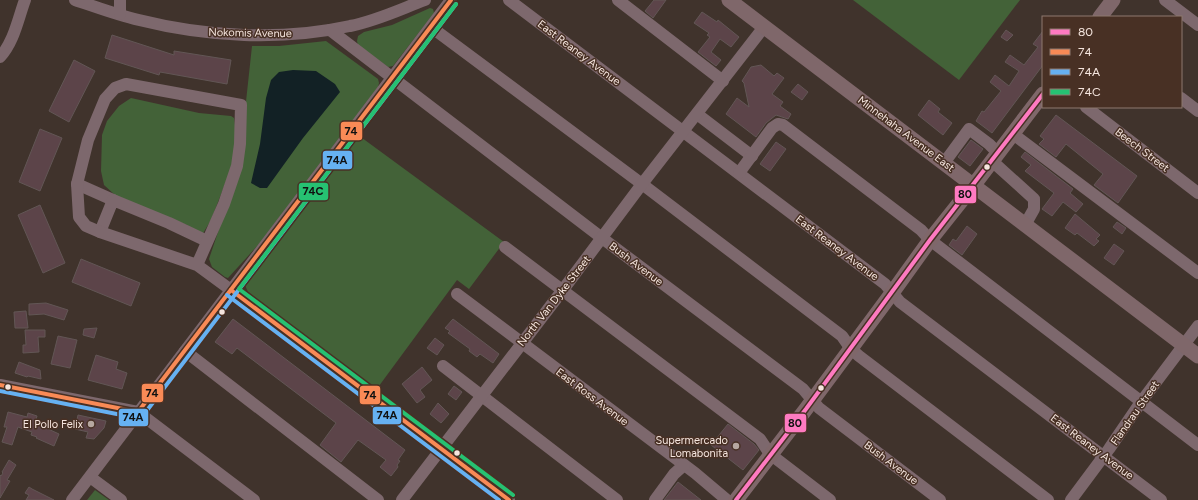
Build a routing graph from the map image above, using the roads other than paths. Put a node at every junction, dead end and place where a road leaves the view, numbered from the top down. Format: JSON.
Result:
{"nodes":[{"id":1,"x":25,"y":0,"type":"edge"},
{"id":2,"x":75,"y":0,"type":"edge"},
{"id":3,"x":120,"y":0,"type":"edge"},
{"id":4,"x":425,"y":0,"type":"edge"},
{"id":5,"x":451,"y":0,"type":"edge"},
{"id":6,"x":509,"y":0,"type":"edge"},
{"id":7,"x":618,"y":0,"type":"edge"},
{"id":8,"x":729,"y":0,"type":"edge"},
{"id":9,"x":1113,"y":0,"type":"edge"},
{"id":10,"x":1165,"y":0,"type":"edge"},
{"id":11,"x":120,"y":14,"type":"junction"},
{"id":12,"x":1101,"y":16,"type":"edge"},
{"id":13,"x":1198,"y":25,"type":"edge"},
{"id":14,"x":431,"y":26,"type":"junction"},
{"id":15,"x":764,"y":27,"type":"junction"},
{"id":16,"x":330,"y":30,"type":"junction"},
{"id":17,"x":0,"y":57,"type":"edge"},
{"id":18,"x":392,"y":77,"type":"junction"},
{"id":19,"x":723,"y":81,"type":"junction"},
{"id":20,"x":1042,"y":95,"type":"edge"},
{"id":21,"x":1182,"y":99,"type":"edge"},
{"id":22,"x":1087,"y":108,"type":"edge"},
{"id":23,"x":1198,"y":111,"type":"edge"},
{"id":24,"x":697,"y":114,"type":"junction"},
{"id":25,"x":683,"y":132,"type":"junction"},
{"id":26,"x":1013,"y":134,"type":"junction"},
{"id":27,"x":752,"y":156,"type":"junction"},
{"id":28,"x":995,"y":157,"type":"junction"},
{"id":29,"x":944,"y":163,"type":"junction"},
{"id":30,"x":739,"y":173,"type":"junction"},
{"id":31,"x":77,"y":184,"type":"junction"},
{"id":32,"x":642,"y":184,"type":"junction"},
{"id":33,"x":974,"y":186,"type":"junction"},
{"id":34,"x":1198,"y":193,"type":"edge"},
{"id":35,"x":113,"y":200,"type":"junction"},
{"id":36,"x":1025,"y":225,"type":"junction"},
{"id":37,"x":100,"y":232,"type":"junction"},
{"id":38,"x":602,"y":238,"type":"junction"},
{"id":39,"x":930,"y":240,"type":"junction"},
{"id":40,"x":206,"y":241,"type":"junction"},
{"id":41,"x":505,"y":247,"type":"dead end"},
{"id":42,"x":197,"y":265,"type":"junction"},
{"id":43,"x":1198,"y":273,"type":"edge"},
{"id":44,"x":231,"y":290,"type":"junction"},
{"id":45,"x":562,"y":291,"type":"junction"},
{"id":46,"x":892,"y":293,"type":"junction"},
{"id":47,"x":457,"y":294,"type":"dead end"},
{"id":48,"x":1198,"y":326,"type":"edge"},
{"id":49,"x":521,"y":344,"type":"junction"},
{"id":50,"x":1184,"y":345,"type":"junction"},
{"id":51,"x":851,"y":349,"type":"junction"},
{"id":52,"x":185,"y":351,"type":"junction"},
{"id":53,"x":1198,"y":356,"type":"edge"},
{"id":54,"x":443,"y":366,"type":"dead end"},
{"id":55,"x":0,"y":385,"type":"edge"},
{"id":56,"x":481,"y":396,"type":"junction"},
{"id":57,"x":812,"y":400,"type":"junction"},
{"id":58,"x":1141,"y":402,"type":"junction"},
{"id":59,"x":138,"y":412,"type":"junction"},
{"id":60,"x":1198,"y":445,"type":"edge"},
{"id":61,"x":442,"y":448,"type":"junction"},
{"id":62,"x":770,"y":454,"type":"junction"},
{"id":63,"x":1104,"y":456,"type":"junction"},
{"id":64,"x":684,"y":465,"type":"junction"},
{"id":65,"x":90,"y":476,"type":"junction"},
{"id":66,"x":72,"y":500,"type":"edge"},
{"id":67,"x":121,"y":500,"type":"edge"},
{"id":68,"x":254,"y":500,"type":"edge"},
{"id":69,"x":378,"y":500,"type":"edge"},
{"id":70,"x":402,"y":500,"type":"edge"},
{"id":71,"x":509,"y":500,"type":"edge"},
{"id":72,"x":617,"y":500,"type":"edge"},
{"id":73,"x":655,"y":500,"type":"edge"},
{"id":74,"x":727,"y":500,"type":"edge"},
{"id":75,"x":736,"y":500,"type":"edge"},
{"id":76,"x":830,"y":500,"type":"edge"},
{"id":77,"x":940,"y":500,"type":"edge"},
{"id":78,"x":1048,"y":500,"type":"edge"},
{"id":79,"x":1071,"y":500,"type":"edge"},
{"id":80,"x":1161,"y":500,"type":"edge"}],
"edges":[{"from":1,"to":17,"type":"street"},
{"from":2,"to":11,"type":"street","name":"Nokomis Avenue"},
{"from":3,"to":11,"type":"street"},
{"from":4,"to":16,"type":"street","name":"Nokomis Avenue"},
{"from":5,"to":14,"type":"street"},
{"from":6,"to":25,"type":"street","name":"East Reaney Avenue"},
{"from":7,"to":19,"type":"street"},
{"from":8,"to":15,"type":"main road","name":"Minnehaha Avenue East"},
{"from":9,"to":12,"type":"main road"},
{"from":10,"to":13,"type":"street"},
{"from":11,"to":16,"type":"street","name":"Nokomis Avenue"},
{"from":14,"to":18,"type":"street"},
{"from":14,"to":32,"type":"street"},
{"from":15,"to":19,"type":"street","name":"North Van Dyke Street"},
{"from":15,"to":29,"type":"main road","name":"Minnehaha Avenue East"},
{"from":16,"to":18,"type":"street","name":"Bush Avenue"},
{"from":18,"to":38,"type":"street","name":"Bush Avenue"},
{"from":18,"to":44,"type":"street"},
{"from":19,"to":24,"type":"street","name":"North Van Dyke Street"},
{"from":20,"to":26,"type":"main road"},
{"from":21,"to":23,"type":"street"},
{"from":22,"to":34,"type":"street","name":"Beech Street"},
{"from":24,"to":25,"type":"street","name":"North Van Dyke Street"},
{"from":24,"to":27,"type":"street"},
{"from":25,"to":30,"type":"street","name":"East Reaney Avenue"},
{"from":25,"to":32,"type":"street","name":"North Van Dyke Street"},
{"from":26,"to":28,"type":"main road"},
{"from":26,"to":43,"type":"street"},
{"from":27,"to":30,"type":"street"},
{"from":27,"to":39,"type":"street"},
{"from":28,"to":29,"type":"street"},
{"from":28,"to":33,"type":"main road"},
{"from":28,"to":36,"type":"street"},
{"from":29,"to":33,"type":"main road","name":"Minnehaha Avenue East"},
{"from":30,"to":46,"type":"street","name":"East Reaney Avenue"},
{"from":31,"to":35,"type":"street"},
{"from":31,"to":37,"type":"street"},
{"from":31,"to":40,"type":"street"},
{"from":32,"to":38,"type":"street","name":"North Van Dyke Street"},
{"from":32,"to":51,"type":"street"},
{"from":33,"to":36,"type":"main road","name":"Minnehaha Avenue East"},
{"from":33,"to":39,"type":"main road"},
{"from":35,"to":37,"type":"street"},
{"from":35,"to":40,"type":"street"},
{"from":36,"to":50,"type":"main road","name":"Minnehaha Avenue East"},
{"from":37,"to":42,"type":"street"},
{"from":38,"to":45,"type":"street","name":"North Van Dyke Street"},
{"from":38,"to":57,"type":"street","name":"Bush Avenue"},
{"from":39,"to":46,"type":"main road"},
{"from":39,"to":58,"type":"street"},
{"from":40,"to":42,"type":"street"},
{"from":41,"to":45,"type":"street"},
{"from":42,"to":44,"type":"street"},
{"from":44,"to":52,"type":"street"},
{"from":44,"to":61,"type":"street"},
{"from":45,"to":49,"type":"street","name":"North Van Dyke Street"},
{"from":45,"to":62,"type":"street"},
{"from":46,"to":51,"type":"main road"},
{"from":46,"to":63,"type":"street","name":"East Reaney Avenue"},
{"from":47,"to":49,"type":"street","name":"East Ross Avenue"},
{"from":48,"to":50,"type":"street","name":"Flandrau Street"},
{"from":49,"to":56,"type":"street","name":"North Van Dyke Street"},
{"from":49,"to":64,"type":"street","name":"East Ross Avenue"},
{"from":50,"to":53,"type":"main road","name":"Minnehaha Avenue East"},
{"from":50,"to":58,"type":"street","name":"Flandrau Street"},
{"from":51,"to":57,"type":"main road"},
{"from":51,"to":78,"type":"street"},
{"from":52,"to":59,"type":"street"},
{"from":52,"to":69,"type":"street"},
{"from":54,"to":56,"type":"street"},
{"from":55,"to":59,"type":"street"},
{"from":56,"to":61,"type":"street","name":"North Van Dyke Street"},
{"from":56,"to":72,"type":"street"},
{"from":57,"to":62,"type":"main road"},
{"from":57,"to":77,"type":"street","name":"Bush Avenue"},
{"from":58,"to":60,"type":"street"},
{"from":58,"to":63,"type":"street","name":"Flandrau Street"},
{"from":59,"to":65,"type":"street"},
{"from":59,"to":68,"type":"street"},
{"from":61,"to":70,"type":"street","name":"North Van Dyke Street"},
{"from":61,"to":71,"type":"street"},
{"from":62,"to":75,"type":"main road"},
{"from":62,"to":76,"type":"street"},
{"from":63,"to":79,"type":"street","name":"Flandrau Street"},
{"from":63,"to":80,"type":"street","name":"East Reaney Avenue"},
{"from":64,"to":73,"type":"street"},
{"from":64,"to":74,"type":"street","name":"East Ross Avenue"},
{"from":65,"to":66,"type":"street"},
{"from":65,"to":67,"type":"street"}]}
